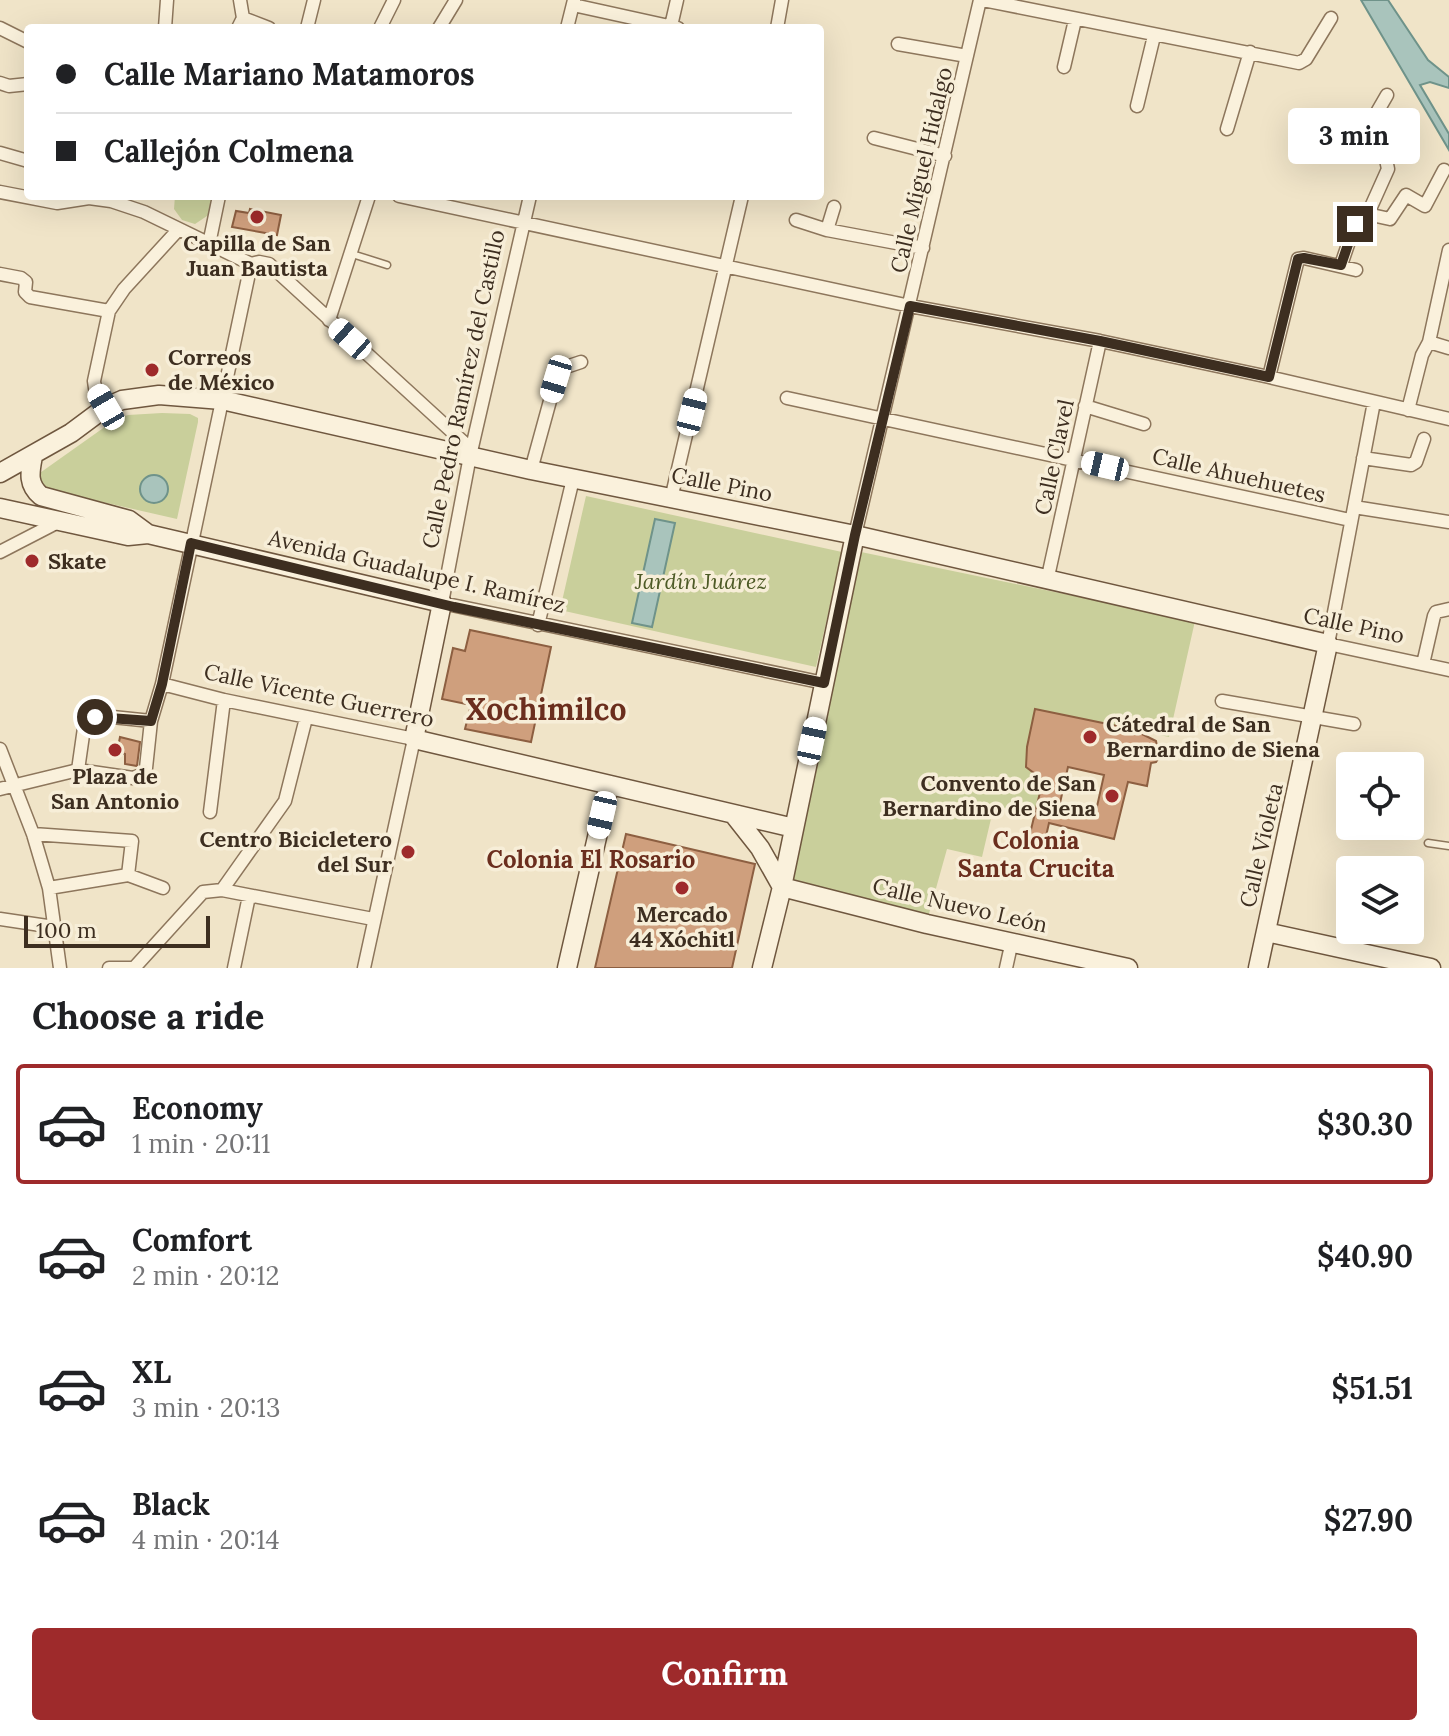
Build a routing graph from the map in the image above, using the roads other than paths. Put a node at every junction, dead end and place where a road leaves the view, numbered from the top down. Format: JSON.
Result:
{"nodes":[{"id":1,"x":167,"y":0,"type":"edge"},
{"id":2,"x":240,"y":0,"type":"edge"},
{"id":3,"x":314,"y":0,"type":"edge"},
{"id":4,"x":394,"y":0,"type":"edge"},
{"id":5,"x":456,"y":0,"type":"edge"},
{"id":6,"x":677,"y":0,"type":"edge"},
{"id":7,"x":782,"y":0,"type":"edge"},
{"id":8,"x":981,"y":0,"type":"edge"},
{"id":9,"x":573,"y":2,"type":"edge"},
{"id":10,"x":1331,"y":18,"type":"dead end"},
{"id":11,"x":1075,"y":20,"type":"junction"},
{"id":12,"x":240,"y":23,"type":"edge"},
{"id":13,"x":165,"y":24,"type":"edge"},
{"id":14,"x":308,"y":24,"type":"edge"},
{"id":15,"x":382,"y":24,"type":"edge"},
{"id":16,"x":441,"y":24,"type":"edge"},
{"id":17,"x":568,"y":24,"type":"edge"},
{"id":18,"x":661,"y":24,"type":"edge"},
{"id":19,"x":673,"y":24,"type":"edge"},
{"id":20,"x":778,"y":24,"type":"edge"},
{"id":21,"x":0,"y":28,"type":"edge"},
{"id":22,"x":1154,"y":36,"type":"junction"},
{"id":23,"x":24,"y":40,"type":"edge"},
{"id":24,"x":898,"y":44,"type":"dead end"},
{"id":25,"x":1250,"y":52,"type":"junction"},
{"id":26,"x":967,"y":56,"type":"junction"},
{"id":27,"x":1064,"y":67,"type":"dead end"},
{"id":28,"x":0,"y":83,"type":"edge"},
{"id":29,"x":24,"y":84,"type":"edge"},
{"id":30,"x":1387,"y":95,"type":"dead end"},
{"id":31,"x":1137,"y":106,"type":"dead end"},
{"id":32,"x":1227,"y":129,"type":"dead end"},
{"id":33,"x":874,"y":138,"type":"dead end"},
{"id":34,"x":0,"y":153,"type":"edge"},
{"id":35,"x":945,"y":156,"type":"junction"},
{"id":36,"x":24,"y":160,"type":"edge"},
{"id":37,"x":1444,"y":170,"type":"dead end"},
{"id":38,"x":0,"y":192,"type":"edge"},
{"id":39,"x":24,"y":197,"type":"edge"},
{"id":40,"x":41,"y":200,"type":"edge"},
{"id":41,"x":72,"y":200,"type":"edge"},
{"id":42,"x":105,"y":200,"type":"edge"},
{"id":43,"x":218,"y":200,"type":"edge"},
{"id":44,"x":368,"y":200,"type":"edge"},
{"id":45,"x":439,"y":200,"type":"edge"},
{"id":46,"x":529,"y":200,"type":"edge"},
{"id":47,"x":741,"y":200,"type":"edge"},
{"id":48,"x":459,"y":202,"type":"edge"},
{"id":49,"x":834,"y":207,"type":"dead end"},
{"id":50,"x":1367,"y":214,"type":"junction"},
{"id":51,"x":796,"y":220,"type":"dead end"},
{"id":52,"x":524,"y":223,"type":"junction"},
{"id":53,"x":178,"y":230,"type":"junction"},
{"id":54,"x":827,"y":230,"type":"junction"},
{"id":55,"x":209,"y":244,"type":"junction"},
{"id":56,"x":923,"y":248,"type":"junction"},
{"id":57,"x":1449,"y":250,"type":"edge"},
{"id":58,"x":352,"y":254,"type":"junction"},
{"id":59,"x":251,"y":264,"type":"junction"},
{"id":60,"x":387,"y":265,"type":"dead end"},
{"id":61,"x":1341,"y":265,"type":"junction"},
{"id":62,"x":727,"y":266,"type":"junction"},
{"id":63,"x":1356,"y":270,"type":"dead end"},
{"id":64,"x":0,"y":274,"type":"edge"},
{"id":65,"x":910,"y":306,"type":"junction"},
{"id":66,"x":109,"y":311,"type":"junction"},
{"id":67,"x":329,"y":320,"type":"junction"},
{"id":68,"x":1100,"y":341,"type":"junction"},
{"id":69,"x":1429,"y":342,"type":"junction"},
{"id":70,"x":1449,"y":348,"type":"edge"},
{"id":71,"x":581,"y":362,"type":"dead end"},
{"id":72,"x":1269,"y":377,"type":"junction"},
{"id":73,"x":787,"y":398,"type":"dead end"},
{"id":74,"x":222,"y":400,"type":"junction"},
{"id":75,"x":1374,"y":402,"type":"junction"},
{"id":76,"x":1085,"y":406,"type":"junction"},
{"id":77,"x":106,"y":407,"type":"junction"},
{"id":78,"x":1408,"y":410,"type":"junction"},
{"id":79,"x":884,"y":418,"type":"junction"},
{"id":80,"x":1449,"y":419,"type":"edge"},
{"id":81,"x":1144,"y":424,"type":"dead end"},
{"id":82,"x":1424,"y":439,"type":"dead end"},
{"id":83,"x":471,"y":453,"type":"junction"},
{"id":84,"x":33,"y":456,"type":"junction"},
{"id":85,"x":1363,"y":458,"type":"junction"},
{"id":86,"x":1074,"y":459,"type":"junction"},
{"id":87,"x":531,"y":470,"type":"junction"},
{"id":88,"x":0,"y":473,"type":"edge"},
{"id":89,"x":573,"y":479,"type":"junction"},
{"id":90,"x":671,"y":499,"type":"junction"},
{"id":91,"x":0,"y":508,"type":"edge"},
{"id":92,"x":1352,"y":514,"type":"junction"},
{"id":93,"x":58,"y":522,"type":"junction"},
{"id":94,"x":1449,"y":522,"type":"edge"},
{"id":95,"x":148,"y":534,"type":"junction"},
{"id":96,"x":855,"y":535,"type":"junction"},
{"id":97,"x":191,"y":543,"type":"junction"},
{"id":98,"x":0,"y":552,"type":"edge"},
{"id":99,"x":1047,"y":581,"type":"junction"},
{"id":100,"x":442,"y":603,"type":"junction"},
{"id":101,"x":1449,"y":609,"type":"edge"},
{"id":102,"x":538,"y":625,"type":"junction"},
{"id":103,"x":1328,"y":644,"type":"junction"},
{"id":104,"x":1423,"y":664,"type":"junction"},
{"id":105,"x":1449,"y":670,"type":"edge"},
{"id":106,"x":824,"y":683,"type":"junction"},
{"id":107,"x":162,"y":684,"type":"junction"},
{"id":108,"x":224,"y":700,"type":"junction"},
{"id":109,"x":1222,"y":701,"type":"dead end"},
{"id":110,"x":1314,"y":716,"type":"junction"},
{"id":111,"x":306,"y":718,"type":"junction"},
{"id":112,"x":151,"y":721,"type":"junction"},
{"id":113,"x":1354,"y":724,"type":"dead end"},
{"id":114,"x":414,"y":739,"type":"junction"},
{"id":115,"x":0,"y":749,"type":"edge"},
{"id":116,"x":78,"y":770,"type":"junction"},
{"id":117,"x":15,"y":784,"type":"junction"},
{"id":118,"x":609,"y":785,"type":"junction"},
{"id":119,"x":0,"y":789,"type":"edge"},
{"id":120,"x":210,"y":812,"type":"dead end"},
{"id":121,"x":734,"y":815,"type":"junction"},
{"id":122,"x":794,"y":828,"type":"junction"},
{"id":123,"x":33,"y":834,"type":"junction"},
{"id":124,"x":1428,"y":843,"type":"dead end"},
{"id":125,"x":1449,"y":846,"type":"edge"},
{"id":126,"x":128,"y":875,"type":"junction"},
{"id":127,"x":782,"y":887,"type":"junction"},
{"id":128,"x":49,"y":888,"type":"junction"},
{"id":129,"x":163,"y":888,"type":"dead end"},
{"id":130,"x":222,"y":890,"type":"junction"},
{"id":131,"x":249,"y":896,"type":"junction"},
{"id":132,"x":0,"y":919,"type":"edge"},
{"id":133,"x":373,"y":919,"type":"junction"},
{"id":134,"x":54,"y":927,"type":"junction"},
{"id":135,"x":1266,"y":932,"type":"junction"},
{"id":136,"x":1012,"y":941,"type":"junction"},
{"id":137,"x":60,"y":968,"type":"edge"},
{"id":138,"x":109,"y":968,"type":"edge"},
{"id":139,"x":133,"y":968,"type":"edge"},
{"id":140,"x":234,"y":968,"type":"edge"},
{"id":141,"x":364,"y":968,"type":"edge"},
{"id":142,"x":567,"y":968,"type":"edge"},
{"id":143,"x":762,"y":968,"type":"edge"},
{"id":144,"x":1006,"y":968,"type":"edge"},
{"id":145,"x":1128,"y":968,"type":"edge"},
{"id":146,"x":1258,"y":968,"type":"edge"},
{"id":147,"x":1431,"y":968,"type":"edge"}],
"edges":[{"from":1,"to":13,"type":"street"},
{"from":2,"to":12,"type":"street"},
{"from":3,"to":14,"type":"street"},
{"from":4,"to":15,"type":"street"},
{"from":5,"to":16,"type":"street"},
{"from":6,"to":19,"type":"street"},
{"from":7,"to":20,"type":"street"},
{"from":8,"to":11,"type":"street"},
{"from":8,"to":26,"type":"street","name":"Calle Miguel Hidalgo"},
{"from":9,"to":17,"type":"street"},
{"from":9,"to":18,"type":"street"},
{"from":10,"to":25,"type":"street"},
{"from":11,"to":22,"type":"street"},
{"from":11,"to":27,"type":"street"},
{"from":21,"to":23,"type":"street"},
{"from":22,"to":25,"type":"street"},
{"from":22,"to":31,"type":"street"},
{"from":24,"to":26,"type":"street"},
{"from":25,"to":32,"type":"street"},
{"from":26,"to":35,"type":"street","name":"Calle Miguel Hidalgo"},
{"from":28,"to":29,"type":"street"},
{"from":30,"to":50,"type":"street"},
{"from":33,"to":35,"type":"street"},
{"from":34,"to":36,"type":"street"},
{"from":35,"to":56,"type":"street","name":"Calle Miguel Hidalgo"},
{"from":37,"to":50,"type":"street"},
{"from":38,"to":39,"type":"street"},
{"from":40,"to":41,"type":"street"},
{"from":42,"to":53,"type":"street"},
{"from":43,"to":55,"type":"street"},
{"from":44,"to":58,"type":"street"},
{"from":45,"to":48,"type":"street"},
{"from":46,"to":52,"type":"street","name":"Calle Pedro Ramírez del Castillo"},
{"from":47,"to":62,"type":"street"},
{"from":48,"to":52,"type":"street"},
{"from":49,"to":54,"type":"street"},
{"from":50,"to":61,"type":"street"},
{"from":51,"to":54,"type":"street"},
{"from":52,"to":62,"type":"street"},
{"from":52,"to":83,"type":"street","name":"Calle Pedro Ramírez del Castillo"},
{"from":53,"to":55,"type":"street"},
{"from":53,"to":66,"type":"street"},
{"from":54,"to":56,"type":"street"},
{"from":55,"to":59,"type":"street"},
{"from":56,"to":65,"type":"street","name":"Calle Miguel Hidalgo"},
{"from":57,"to":69,"type":"street"},
{"from":58,"to":60,"type":"lane"},
{"from":58,"to":67,"type":"street"},
{"from":59,"to":67,"type":"street"},
{"from":59,"to":74,"type":"street"},
{"from":61,"to":63,"type":"street"},
{"from":61,"to":72,"type":"street"},
{"from":62,"to":65,"type":"street"},
{"from":62,"to":90,"type":"street"},
{"from":64,"to":66,"type":"street"},
{"from":65,"to":68,"type":"street"},
{"from":65,"to":79,"type":"street","name":"Calle Miguel Hidalgo"},
{"from":66,"to":77,"type":"street"},
{"from":67,"to":83,"type":"street"},
{"from":68,"to":72,"type":"street"},
{"from":68,"to":76,"type":"street","name":"Calle Clavel"},
{"from":69,"to":70,"type":"street"},
{"from":69,"to":78,"type":"street"},
{"from":71,"to":87,"type":"street"},
{"from":72,"to":75,"type":"street"},
{"from":73,"to":79,"type":"street","name":"Calle Ahuehuetes"},
{"from":74,"to":77,"type":"street","name":"Calle Pino"},
{"from":74,"to":83,"type":"street","name":"Calle Pino"},
{"from":74,"to":97,"type":"street"},
{"from":75,"to":78,"type":"street"},
{"from":75,"to":85,"type":"street","name":"Calle Violeta"},
{"from":76,"to":81,"type":"street"},
{"from":76,"to":86,"type":"street","name":"Calle Clavel"},
{"from":77,"to":84,"type":"street","name":"Calle Pino"},
{"from":78,"to":80,"type":"street"},
{"from":79,"to":86,"type":"street","name":"Calle Ahuehuetes"},
{"from":79,"to":96,"type":"street","name":"Calle Miguel Hidalgo"},
{"from":82,"to":85,"type":"street"},
{"from":83,"to":87,"type":"street","name":"Calle Pino"},
{"from":83,"to":100,"type":"street","name":"Calle Pedro Ramírez del Castillo"},
{"from":84,"to":88,"type":"street","name":"Calle Pino"},
{"from":84,"to":95,"type":"street"},
{"from":85,"to":92,"type":"street","name":"Calle Violeta"},
{"from":86,"to":92,"type":"street","name":"Calle Ahuehuetes"},
{"from":86,"to":99,"type":"street","name":"Calle Clavel"},
{"from":87,"to":89,"type":"street","name":"Calle Pino"},
{"from":89,"to":90,"type":"street","name":"Calle Pino"},
{"from":89,"to":102,"type":"street"},
{"from":90,"to":96,"type":"street","name":"Calle Pino"},
{"from":91,"to":93,"type":"street","name":"Avenida Guadalupe I. Ramírez"},
{"from":92,"to":94,"type":"street","name":"Calle Ahuehuetes"},
{"from":92,"to":103,"type":"street","name":"Calle Violeta"},
{"from":93,"to":95,"type":"street","name":"Avenida Guadalupe I. Ramírez"},
{"from":93,"to":98,"type":"street"},
{"from":95,"to":97,"type":"street","name":"Avenida Guadalupe I. Ramírez"},
{"from":96,"to":99,"type":"street","name":"Calle Pino"},
{"from":96,"to":106,"type":"street"},
{"from":97,"to":100,"type":"street","name":"Avenida Guadalupe I. Ramírez"},
{"from":97,"to":107,"type":"street"},
{"from":99,"to":103,"type":"street","name":"Calle Pino"},
{"from":100,"to":102,"type":"street","name":"Avenida Guadalupe I. Ramírez"},
{"from":100,"to":114,"type":"street","name":"Calle Pedro Ramírez del Castillo"},
{"from":101,"to":104,"type":"street"},
{"from":102,"to":106,"type":"street","name":"Avenida Guadalupe I. Ramírez"},
{"from":103,"to":104,"type":"street","name":"Calle Pino"},
{"from":103,"to":110,"type":"street","name":"Calle Violeta"},
{"from":104,"to":105,"type":"street","name":"Calle Pino"},
{"from":106,"to":122,"type":"street"},
{"from":107,"to":108,"type":"street","name":"Calle Vicente Guerrero"},
{"from":107,"to":112,"type":"street"},
{"from":108,"to":111,"type":"street","name":"Calle Vicente Guerrero"},
{"from":108,"to":120,"type":"street"},
{"from":109,"to":110,"type":"street"},
{"from":110,"to":113,"type":"street"},
{"from":110,"to":135,"type":"street","name":"Calle Violeta"},
{"from":111,"to":114,"type":"street","name":"Calle Vicente Guerrero"},
{"from":111,"to":130,"type":"street"},
{"from":112,"to":116,"type":"street"},
{"from":112,"to":116,"type":"street"},
{"from":114,"to":118,"type":"street","name":"Calle Vicente Guerrero"},
{"from":114,"to":133,"type":"street","name":"Calle Pedro Ramírez del Castillo"},
{"from":115,"to":117,"type":"street"},
{"from":116,"to":117,"type":"street"},
{"from":117,"to":119,"type":"street"},
{"from":117,"to":123,"type":"street"},
{"from":118,"to":121,"type":"street","name":"Calle Vicente Guerrero"},
{"from":118,"to":142,"type":"street"},
{"from":121,"to":122,"type":"street","name":"Calle Vicente Guerrero"},
{"from":121,"to":127,"type":"street"},
{"from":122,"to":127,"type":"street"},
{"from":123,"to":126,"type":"street"},
{"from":123,"to":128,"type":"street"},
{"from":124,"to":125,"type":"lane"},
{"from":126,"to":128,"type":"street"},
{"from":126,"to":129,"type":"street"},
{"from":127,"to":136,"type":"street","name":"Calle Nuevo León"},
{"from":127,"to":143,"type":"street"},
{"from":128,"to":134,"type":"street"},
{"from":130,"to":131,"type":"street"},
{"from":130,"to":139,"type":"street"},
{"from":131,"to":133,"type":"street"},
{"from":131,"to":140,"type":"street"},
{"from":132,"to":134,"type":"street"},
{"from":133,"to":141,"type":"street","name":"Calle Pedro Ramírez del Castillo"},
{"from":134,"to":137,"type":"street"},
{"from":135,"to":146,"type":"street","name":"Calle Violeta"},
{"from":135,"to":147,"type":"street"},
{"from":136,"to":144,"type":"street"},
{"from":136,"to":145,"type":"street","name":"Calle Nuevo León"},
{"from":138,"to":139,"type":"street"}]}
